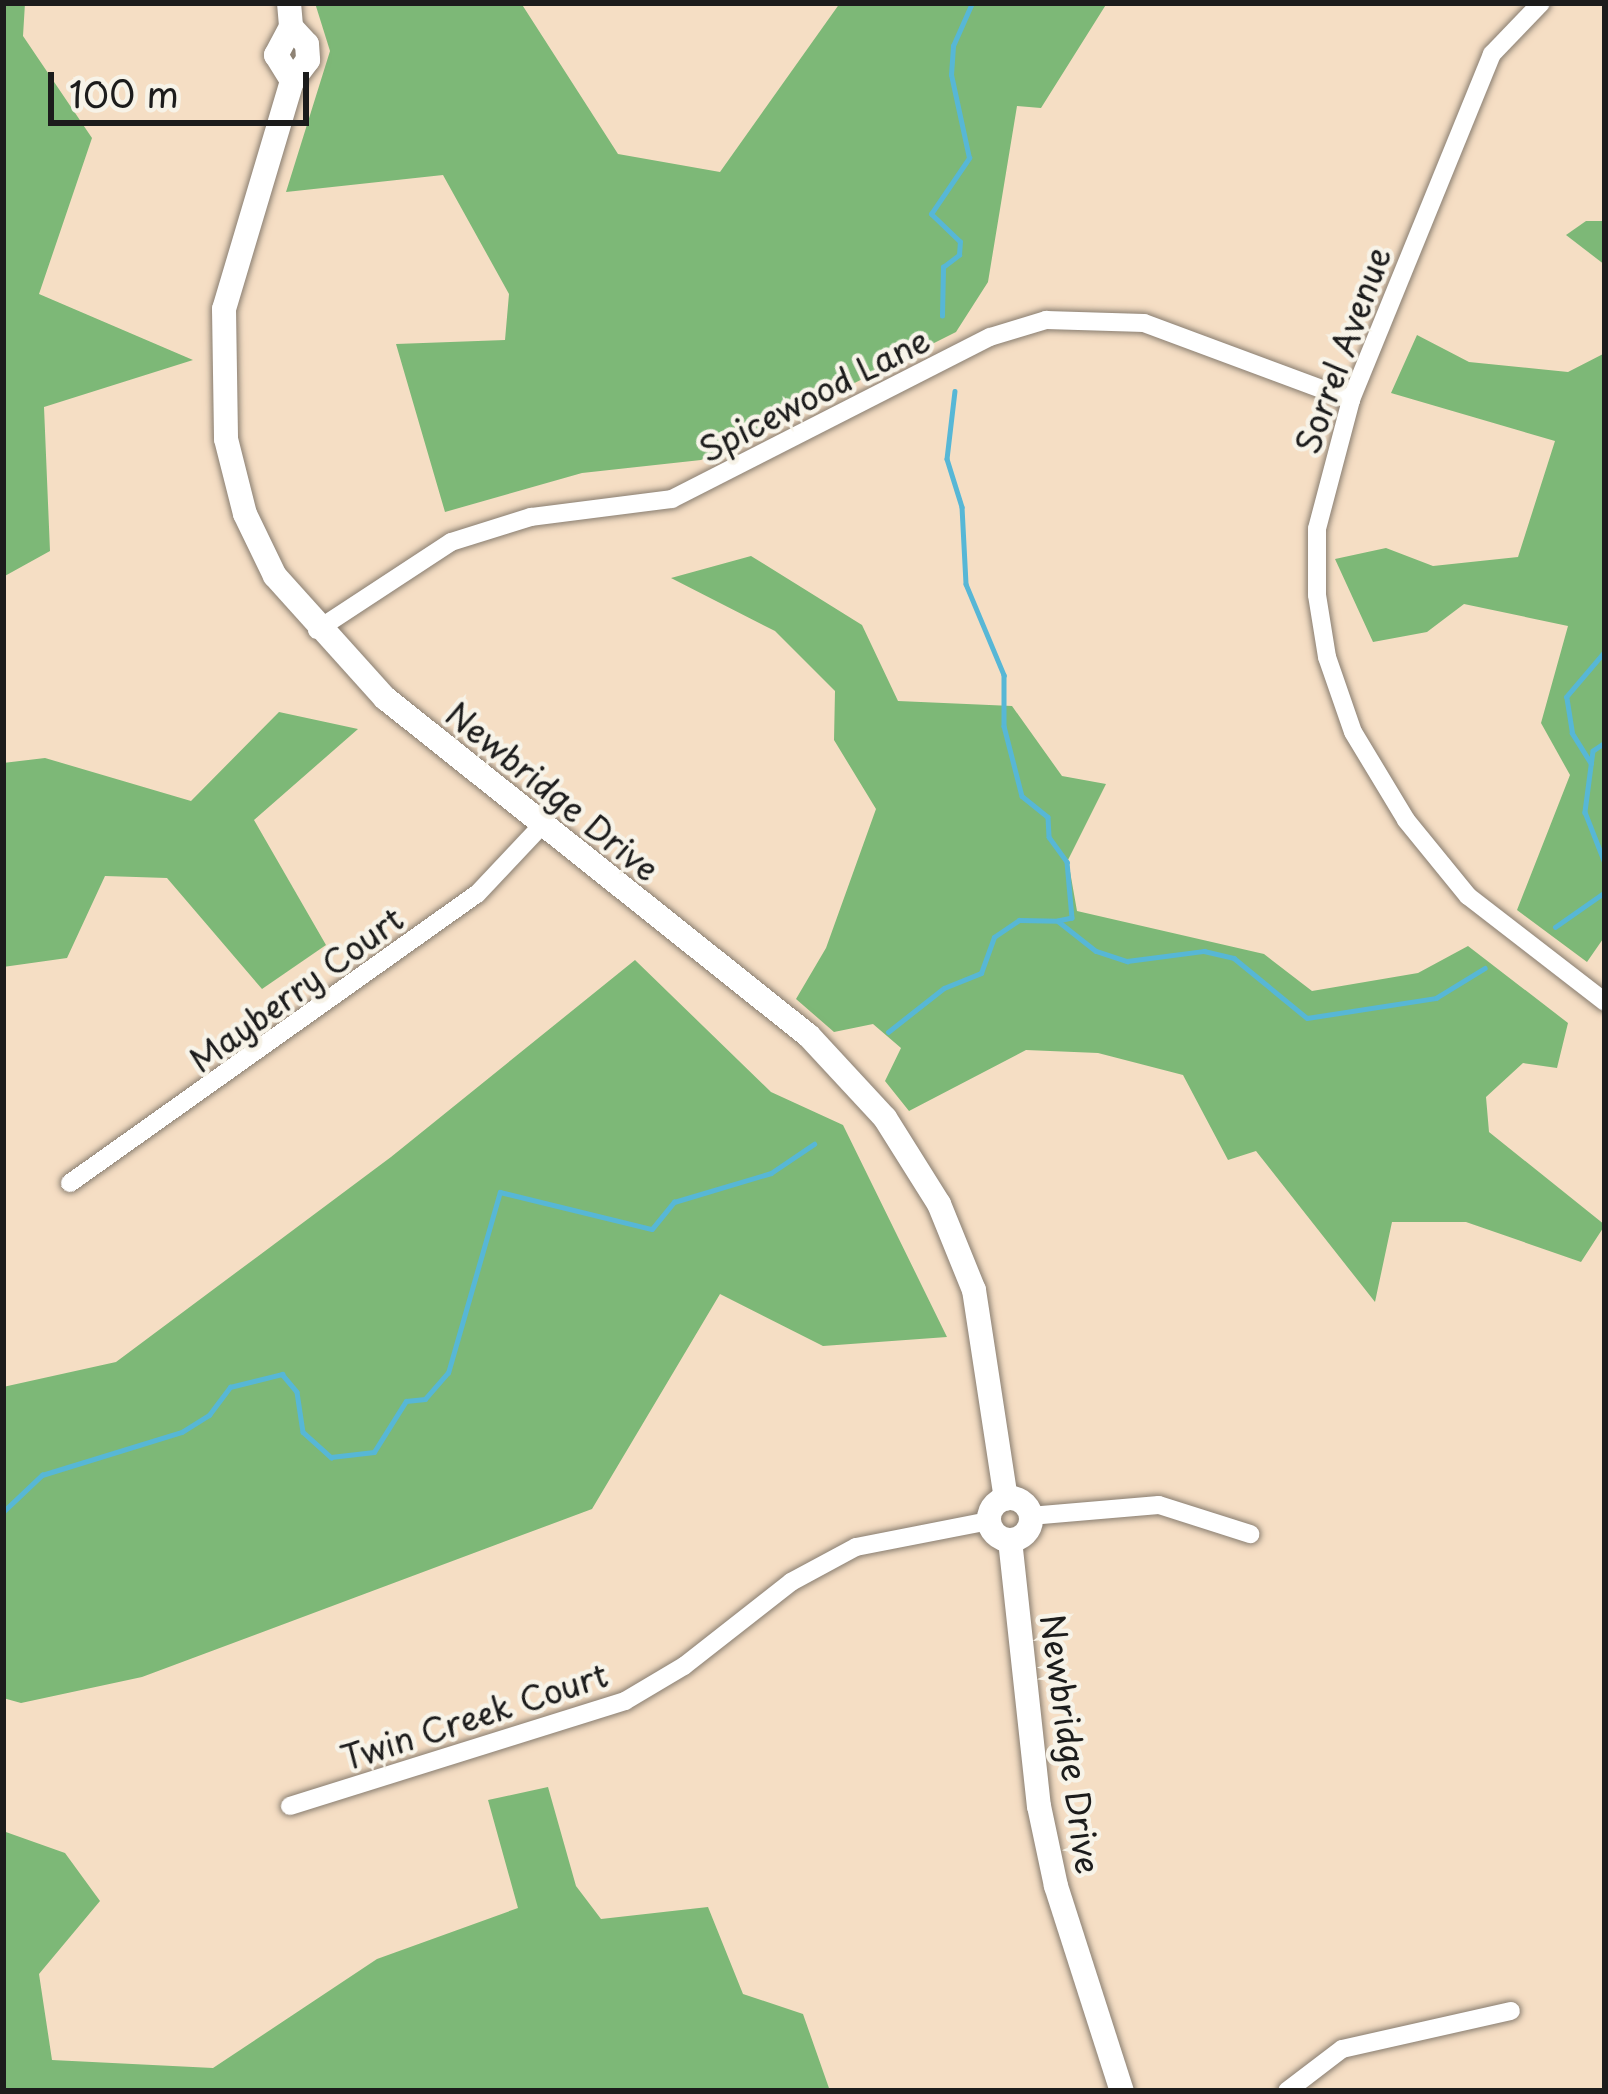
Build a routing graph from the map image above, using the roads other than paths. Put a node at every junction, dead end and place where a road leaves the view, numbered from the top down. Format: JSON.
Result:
{"nodes":[{"id":1,"x":1541,"y":3,"type":"edge"},
{"id":2,"x":290,"y":15,"type":"edge"},
{"id":3,"x":1351,"y":400,"type":"junction"},
{"id":4,"x":317,"y":630,"type":"junction"},
{"id":5,"x":542,"y":825,"type":"junction"},
{"id":6,"x":1605,"y":1002,"type":"edge"},
{"id":7,"x":70,"y":1183,"type":"dead end"},
{"id":8,"x":1006,"y":1498,"type":"junction"},
{"id":9,"x":1030,"y":1516,"type":"junction"},
{"id":10,"x":989,"y":1521,"type":"junction"},
{"id":11,"x":1250,"y":1534,"type":"dead end"},
{"id":12,"x":1010,"y":1540,"type":"junction"},
{"id":13,"x":290,"y":1806,"type":"dead end"},
{"id":14,"x":1511,"y":2011,"type":"dead end"},
{"id":15,"x":1123,"y":2091,"type":"edge"},
{"id":16,"x":1287,"y":2091,"type":"edge"}],
"edges":[{"from":1,"to":3,"type":"street","name":"Sorrel Avenue"},
{"from":2,"to":4,"type":"street","name":"Newbridge Drive"},
{"from":3,"to":4,"type":"street","name":"Spicewood Lane"},
{"from":3,"to":6,"type":"street","name":"Sorrel Avenue"},
{"from":4,"to":5,"type":"street","name":"Newbridge Drive"},
{"from":5,"to":7,"type":"street","name":"Mayberry Court"},
{"from":5,"to":8,"type":"street","name":"Newbridge Drive"},
{"from":8,"to":9,"type":"street"},
{"from":8,"to":10,"type":"street"},
{"from":9,"to":11,"type":"street"},
{"from":9,"to":12,"type":"street"},
{"from":10,"to":12,"type":"street"},
{"from":10,"to":13,"type":"street","name":"Twin Creek Court"},
{"from":12,"to":15,"type":"street","name":"Newbridge Drive"},
{"from":14,"to":16,"type":"street"}]}
